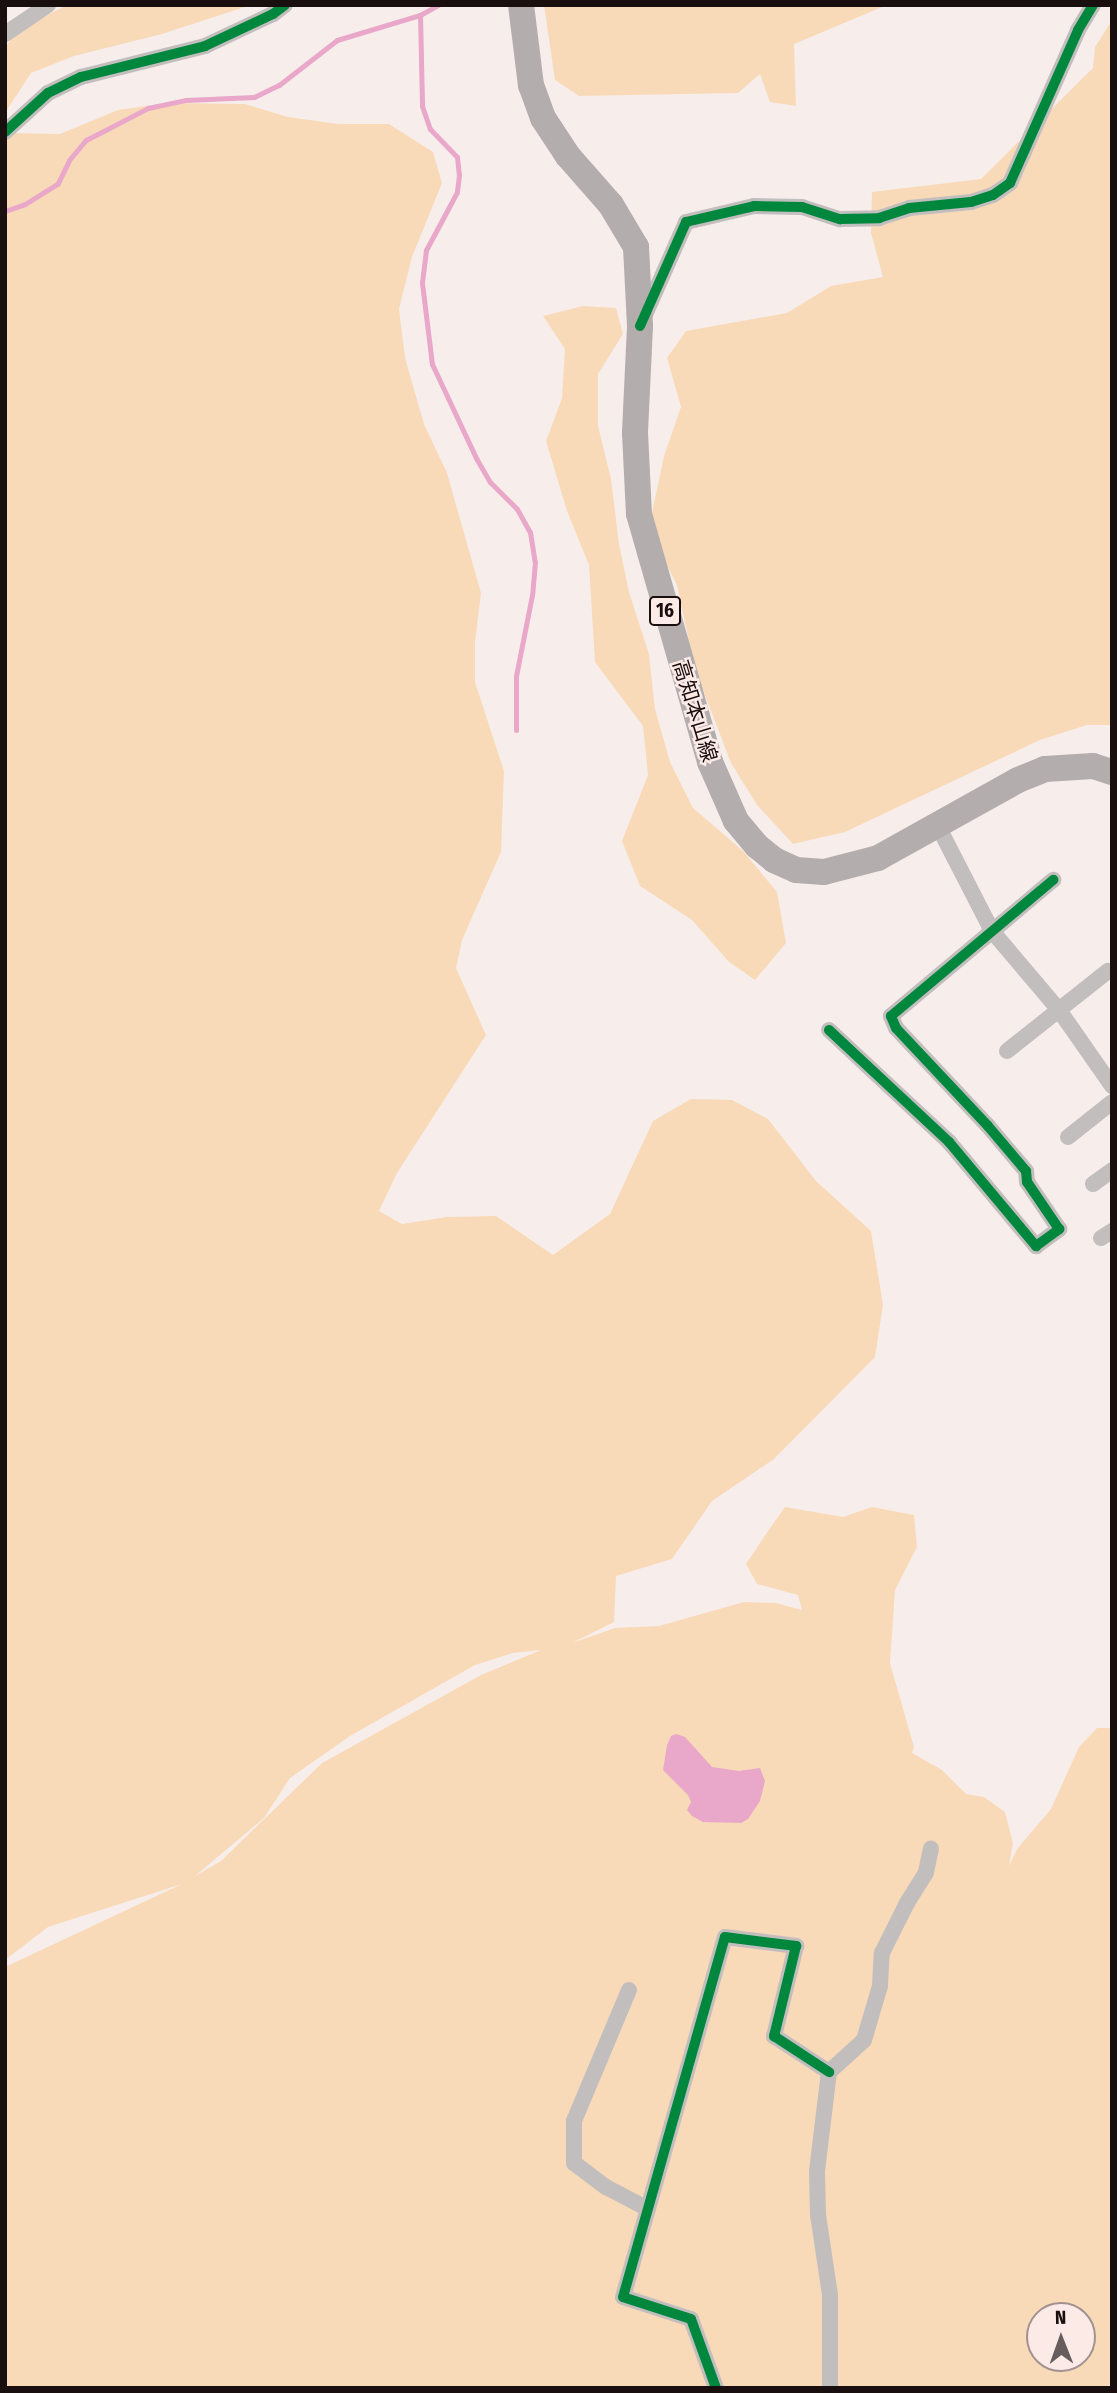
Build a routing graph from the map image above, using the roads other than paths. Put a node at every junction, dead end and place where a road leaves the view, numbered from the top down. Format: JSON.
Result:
{"nodes":[{"id":1,"x":48,"y":5,"type":"edge"},
{"id":2,"x":285,"y":5,"type":"edge"},
{"id":3,"x":521,"y":5,"type":"edge"},
{"id":4,"x":1093,"y":5,"type":"edge"},
{"id":5,"x":5,"y":34,"type":"edge"},
{"id":6,"x":5,"y":132,"type":"edge"},
{"id":7,"x":640,"y":326,"type":"junction"},
{"id":8,"x":1112,"y":772,"type":"edge"},
{"id":9,"x":938,"y":826,"type":"junction"},
{"id":10,"x":1053,"y":880,"type":"dead end"},
{"id":11,"x":992,"y":931,"type":"junction"},
{"id":12,"x":1108,"y":971,"type":"dead end"},
{"id":13,"x":1059,"y":1010,"type":"junction"},
{"id":14,"x":829,"y":1030,"type":"dead end"},
{"id":15,"x":1007,"y":1051,"type":"dead end"},
{"id":16,"x":1112,"y":1086,"type":"edge"},
{"id":17,"x":1112,"y":1102,"type":"edge"},
{"id":18,"x":1068,"y":1137,"type":"dead end"},
{"id":19,"x":1112,"y":1170,"type":"edge"},
{"id":20,"x":1093,"y":1184,"type":"dead end"},
{"id":21,"x":931,"y":1849,"type":"dead end"},
{"id":22,"x":629,"y":1990,"type":"dead end"},
{"id":23,"x":829,"y":2072,"type":"junction"},
{"id":24,"x":648,"y":2209,"type":"junction"},
{"id":25,"x":716,"y":2388,"type":"edge"},
{"id":26,"x":830,"y":2388,"type":"edge"}],
"edges":[{"from":1,"to":5,"type":"street"},
{"from":2,"to":6,"type":"street"},
{"from":3,"to":7,"type":"main road","name":"高知本山線","number":"16"},
{"from":4,"to":7,"type":"street"},
{"from":7,"to":9,"type":"main road","name":"高知本山線","number":"16"},
{"from":8,"to":9,"type":"main road","name":"高知本山線","number":"16"},
{"from":9,"to":11,"type":"street"},
{"from":10,"to":11,"type":"street"},
{"from":11,"to":13,"type":"street"},
{"from":11,"to":14,"type":"street"},
{"from":12,"to":13,"type":"street"},
{"from":13,"to":15,"type":"street"},
{"from":13,"to":16,"type":"street"},
{"from":17,"to":18,"type":"street"},
{"from":19,"to":20,"type":"street"},
{"from":21,"to":23,"type":"street"},
{"from":22,"to":24,"type":"street"},
{"from":23,"to":24,"type":"street"},
{"from":23,"to":26,"type":"street"},
{"from":24,"to":25,"type":"street"}]}
